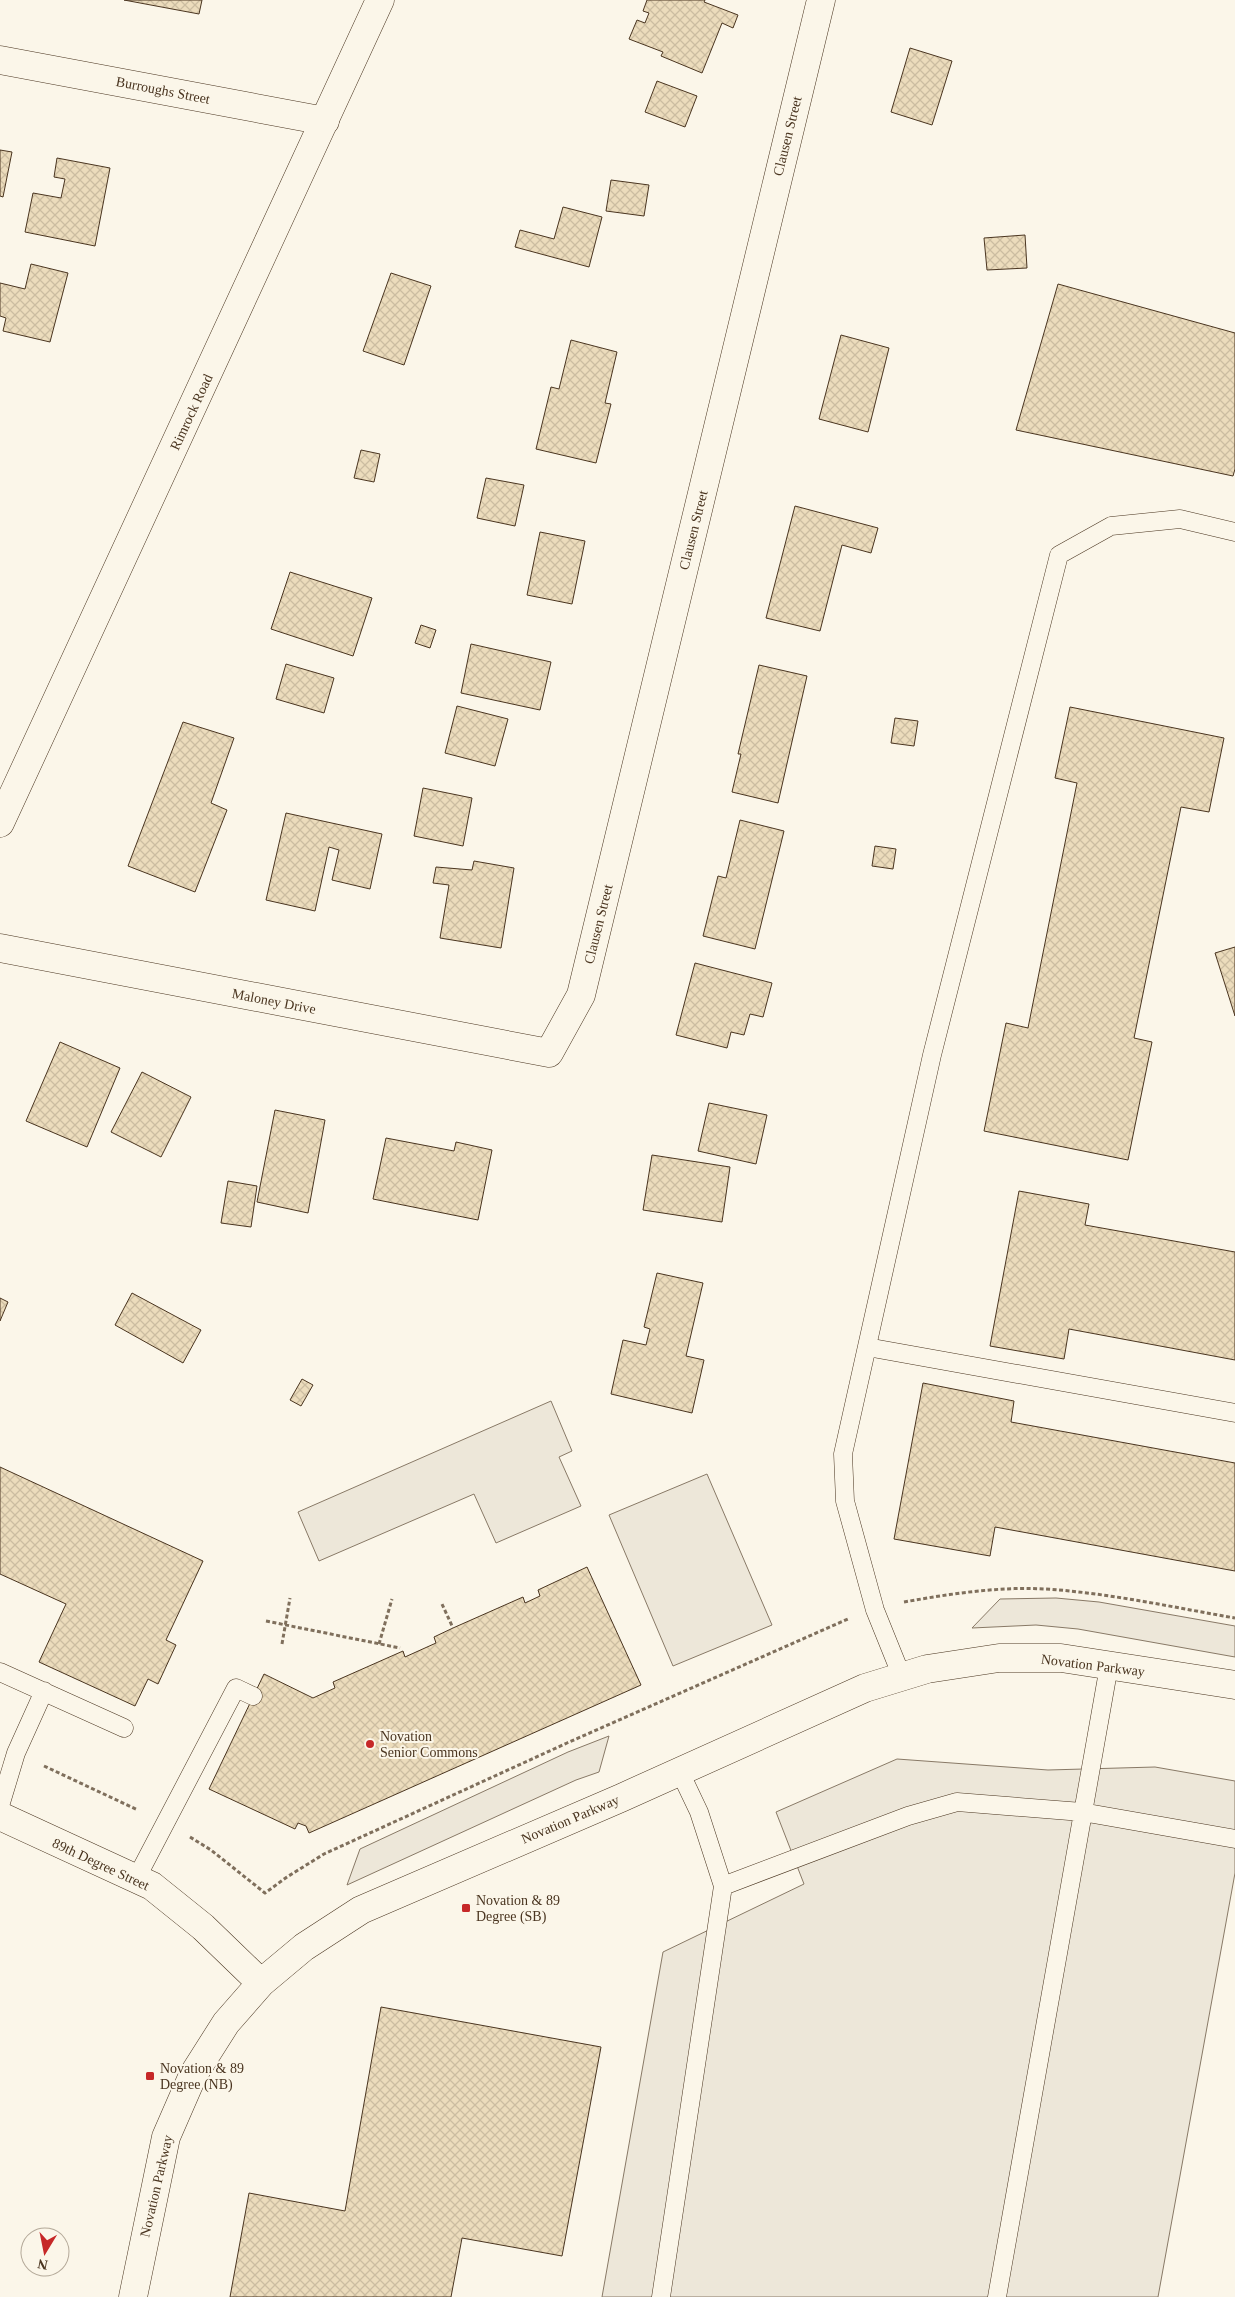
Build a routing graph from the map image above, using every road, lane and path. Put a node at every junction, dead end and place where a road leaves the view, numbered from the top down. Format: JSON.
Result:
{"nodes":[{"id":1,"x":380,"y":0,"type":"edge"},
{"id":2,"x":821,"y":0,"type":"edge"},
{"id":3,"x":0,"y":60,"type":"edge"},
{"id":4,"x":325,"y":121,"type":"junction"},
{"id":5,"x":1235,"y":532,"type":"edge"},
{"id":6,"x":0,"y":823,"type":"edge"},
{"id":7,"x":0,"y":948,"type":"edge"},
{"id":8,"x":549,"y":1053,"type":"joint"},
{"id":9,"x":867,"y":1347,"type":"junction"},
{"id":10,"x":1235,"y":1414,"type":"edge"},
{"id":11,"x":290,"y":1598,"type":"dead end"},
{"id":12,"x":392,"y":1599,"type":"dead end"},
{"id":13,"x":442,"y":1604,"type":"dead end"},
{"id":14,"x":875,"y":1610,"type":"junction"},
{"id":15,"x":1235,"y":1618,"type":"edge"},
{"id":16,"x":266,"y":1621,"type":"dead end"},
{"id":17,"x":285,"y":1625,"type":"junction"},
{"id":18,"x":453,"y":1628,"type":"dead end"},
{"id":19,"x":282,"y":1644,"type":"dead end"},
{"id":20,"x":379,"y":1644,"type":"junction"},
{"id":21,"x":400,"y":1648,"type":"dead end"},
{"id":22,"x":1109,"y":1666,"type":"junction"},
{"id":23,"x":0,"y":1672,"type":"edge"},
{"id":24,"x":902,"y":1677,"type":"junction"},
{"id":25,"x":1235,"y":1685,"type":"edge"},
{"id":26,"x":44,"y":1691,"type":"junction"},
{"id":27,"x":253,"y":1696,"type":"dead end"},
{"id":28,"x":124,"y":1728,"type":"dead end"},
{"id":29,"x":16,"y":1753,"type":"junction"},
{"id":30,"x":679,"y":1770,"type":"junction"},
{"id":31,"x":0,"y":1806,"type":"edge"},
{"id":32,"x":1082,"y":1812,"type":"junction"},
{"id":33,"x":0,"y":1816,"type":"edge"},
{"id":34,"x":165,"y":1822,"type":"junction"},
{"id":35,"x":1235,"y":1840,"type":"edge"},
{"id":36,"x":136,"y":1879,"type":"junction"},
{"id":37,"x":723,"y":1886,"type":"junction"},
{"id":38,"x":261,"y":1983,"type":"junction"},
{"id":39,"x":132,"y":2297,"type":"edge"},
{"id":40,"x":661,"y":2297,"type":"edge"},
{"id":41,"x":997,"y":2297,"type":"edge"}],
"edges":[{"from":1,"to":4,"type":"street","name":"Rimrock Road"},
{"from":2,"to":8,"type":"street","name":"Clausen Street"},
{"from":3,"to":4,"type":"street","name":"Burroughs Street"},
{"from":4,"to":6,"type":"street","name":"Rimrock Road"},
{"from":5,"to":9,"type":"lane"},
{"from":7,"to":8,"type":"street","name":"Maloney Drive"},
{"from":9,"to":10,"type":"lane"},
{"from":9,"to":14,"type":"lane"},
{"from":11,"to":17,"type":"path"},
{"from":12,"to":20,"type":"path"},
{"from":13,"to":18,"type":"path"},
{"from":14,"to":15,"type":"path"},
{"from":14,"to":24,"type":"lane"},
{"from":14,"to":34,"type":"path"},
{"from":16,"to":17,"type":"path"},
{"from":17,"to":19,"type":"path"},
{"from":17,"to":20,"type":"path"},
{"from":20,"to":21,"type":"path"},
{"from":22,"to":24,"type":"street","name":"Novation Parkway"},
{"from":22,"to":25,"type":"street","name":"Novation Parkway"},
{"from":22,"to":32,"type":"lane"},
{"from":23,"to":26,"type":"lane"},
{"from":24,"to":30,"type":"street","name":"Novation Parkway"},
{"from":26,"to":28,"type":"lane"},
{"from":26,"to":29,"type":"lane"},
{"from":27,"to":34,"type":"lane"},
{"from":29,"to":31,"type":"lane"},
{"from":29,"to":34,"type":"path"},
{"from":30,"to":37,"type":"lane"},
{"from":30,"to":38,"type":"street","name":"Novation Parkway"},
{"from":32,"to":35,"type":"lane"},
{"from":32,"to":37,"type":"lane"},
{"from":32,"to":41,"type":"lane"},
{"from":33,"to":36,"type":"street","name":"89th Degree Street"},
{"from":34,"to":36,"type":"lane"},
{"from":36,"to":38,"type":"street","name":"89th Degree Street"},
{"from":37,"to":40,"type":"lane"},
{"from":38,"to":39,"type":"street","name":"Novation Parkway"}]}
